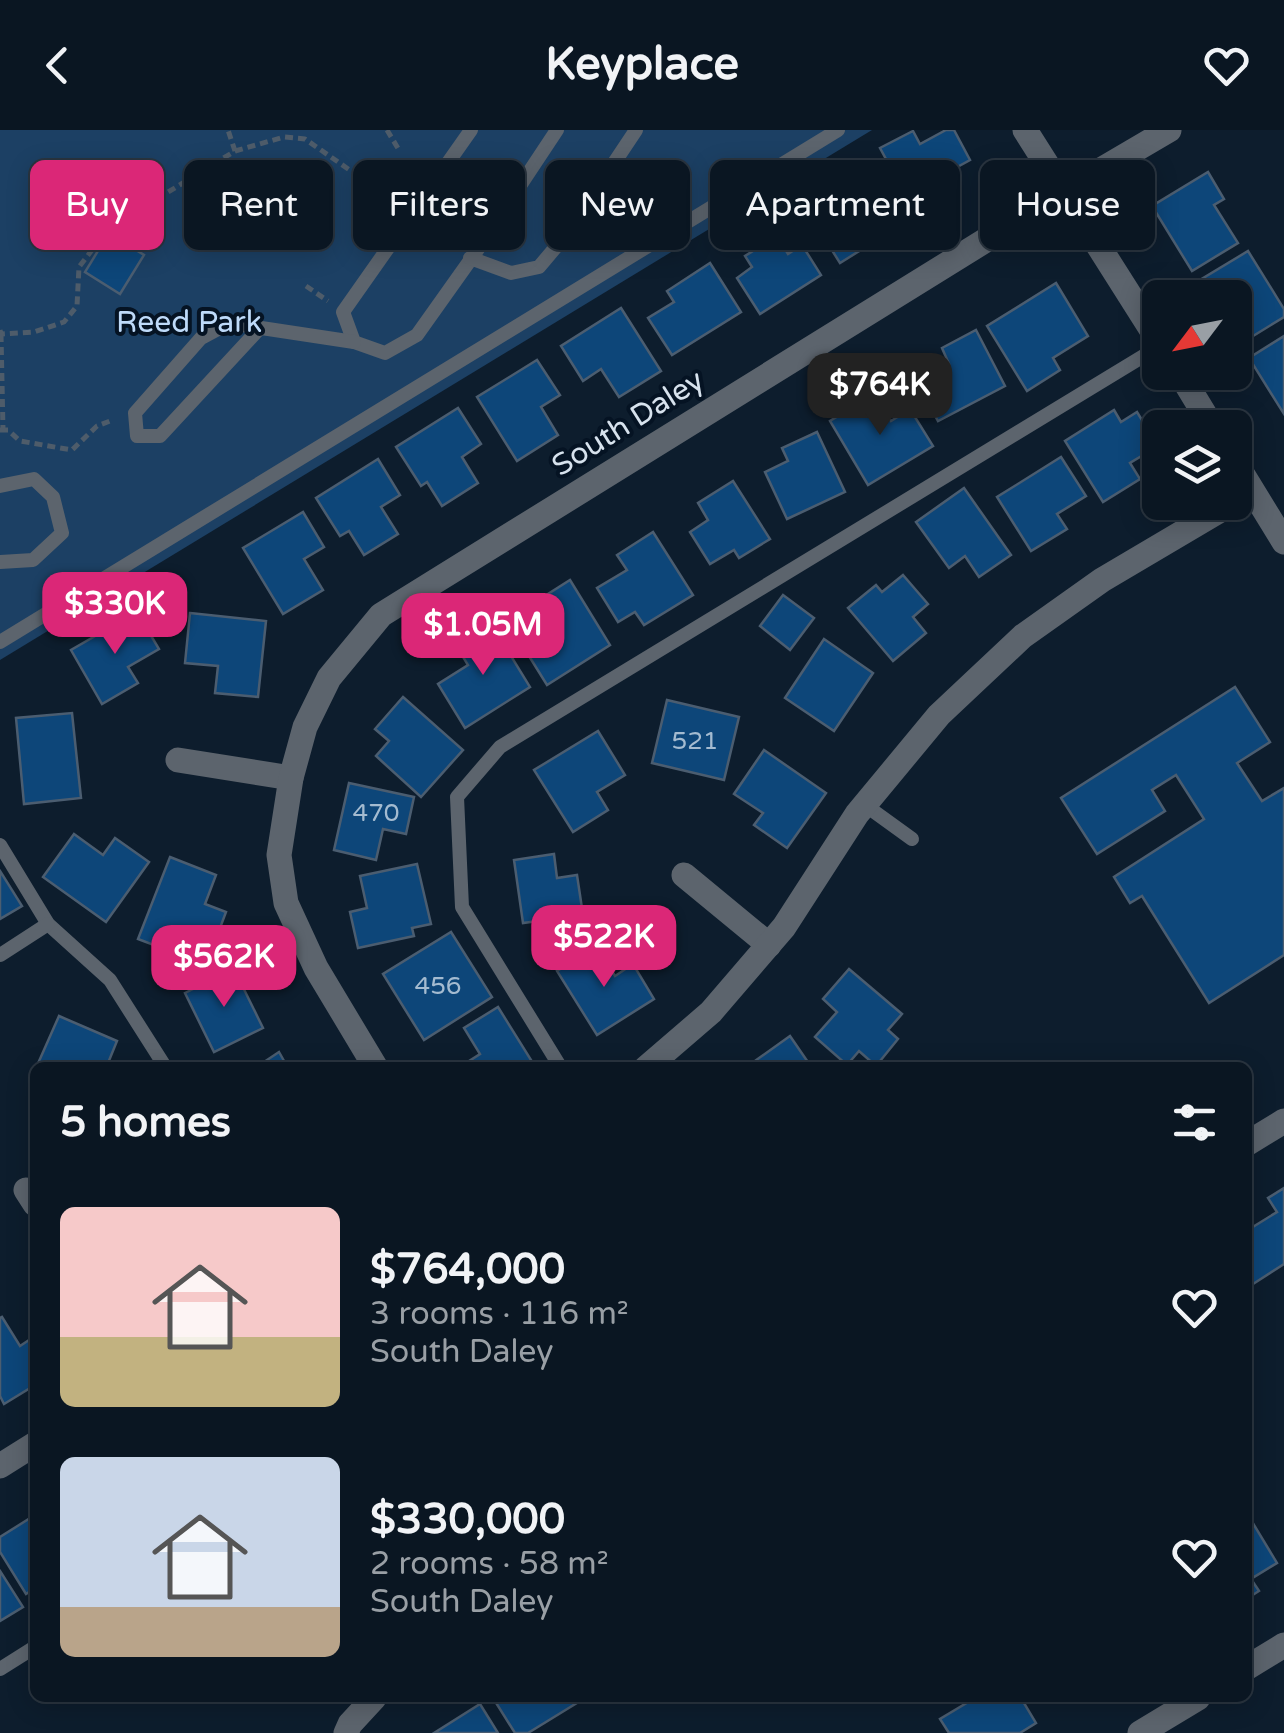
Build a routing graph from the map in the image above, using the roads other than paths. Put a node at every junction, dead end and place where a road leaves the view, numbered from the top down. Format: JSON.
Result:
{"nodes":[{"id":1,"x":471,"y":130,"type":"edge"},
{"id":2,"x":556,"y":130,"type":"edge"},
{"id":3,"x":636,"y":130,"type":"edge"},
{"id":4,"x":838,"y":130,"type":"edge"},
{"id":5,"x":1025,"y":130,"type":"edge"},
{"id":6,"x":1169,"y":130,"type":"edge"},
{"id":7,"x":1044,"y":160,"type":"edge"},
{"id":8,"x":1119,"y":160,"type":"edge"},
{"id":9,"x":980,"y":245,"type":"edge"},
{"id":10,"x":1101,"y":250,"type":"edge"},
{"id":11,"x":470,"y":258,"type":"junction"},
{"id":12,"x":1142,"y":316,"type":"edge"},
{"id":13,"x":260,"y":328,"type":"junction"},
{"id":14,"x":354,"y":342,"type":"junction"},
{"id":15,"x":1142,"y":356,"type":"edge"},
{"id":16,"x":0,"y":486,"type":"edge"},
{"id":17,"x":1252,"y":510,"type":"edge"},
{"id":18,"x":1205,"y":520,"type":"edge"},
{"id":19,"x":1284,"y":542,"type":"edge"},
{"id":20,"x":0,"y":562,"type":"edge"},
{"id":21,"x":0,"y":642,"type":"edge"},
{"id":22,"x":178,"y":760,"type":"dead end"},
{"id":23,"x":290,"y":778,"type":"junction"},
{"id":24,"x":865,"y":805,"type":"junction"},
{"id":25,"x":912,"y":839,"type":"dead end"},
{"id":26,"x":0,"y":845,"type":"edge"},
{"id":27,"x":684,"y":875,"type":"dead end"},
{"id":28,"x":48,"y":924,"type":"junction"},
{"id":29,"x":769,"y":945,"type":"junction"},
{"id":30,"x":0,"y":954,"type":"edge"},
{"id":31,"x":162,"y":1062,"type":"edge"},
{"id":32,"x":372,"y":1062,"type":"edge"},
{"id":33,"x":557,"y":1062,"type":"edge"},
{"id":34,"x":653,"y":1062,"type":"edge"},
{"id":35,"x":1284,"y":1120,"type":"edge"},
{"id":36,"x":1252,"y":1140,"type":"edge"},
{"id":37,"x":30,"y":1447,"type":"edge"},
{"id":38,"x":0,"y":1466,"type":"edge"},
{"id":39,"x":1284,"y":1645,"type":"edge"},
{"id":40,"x":30,"y":1650,"type":"edge"},
{"id":41,"x":1252,"y":1665,"type":"edge"},
{"id":42,"x":0,"y":1669,"type":"edge"},
{"id":43,"x":370,"y":1702,"type":"edge"},
{"id":44,"x":1191,"y":1702,"type":"edge"},
{"id":45,"x":346,"y":1733,"type":"edge"},
{"id":46,"x":1140,"y":1733,"type":"edge"}],
"edges":[{"from":1,"to":14,"type":"lane"},
{"from":2,"to":11,"type":"lane"},
{"from":3,"to":11,"type":"lane"},
{"from":4,"to":21,"type":"lane"},
{"from":5,"to":7,"type":"street"},
{"from":6,"to":8,"type":"street","name":"South Daley"},
{"from":9,"to":23,"type":"street","name":"South Daley"},
{"from":10,"to":12,"type":"street"},
{"from":11,"to":14,"type":"lane"},
{"from":13,"to":13,"type":"lane"},
{"from":13,"to":14,"type":"lane"},
{"from":15,"to":33,"type":"lane"},
{"from":16,"to":20,"type":"lane"},
{"from":17,"to":19,"type":"street"},
{"from":18,"to":24,"type":"street"},
{"from":22,"to":23,"type":"street"},
{"from":23,"to":32,"type":"street","name":"South Daley"},
{"from":24,"to":25,"type":"lane"},
{"from":24,"to":29,"type":"street"},
{"from":26,"to":28,"type":"lane"},
{"from":27,"to":29,"type":"street"},
{"from":28,"to":30,"type":"lane"},
{"from":28,"to":31,"type":"lane"},
{"from":29,"to":34,"type":"street"},
{"from":35,"to":36,"type":"street"},
{"from":37,"to":38,"type":"street"},
{"from":39,"to":41,"type":"street"},
{"from":40,"to":42,"type":"lane"},
{"from":43,"to":45,"type":"street"},
{"from":44,"to":46,"type":"street"}]}
